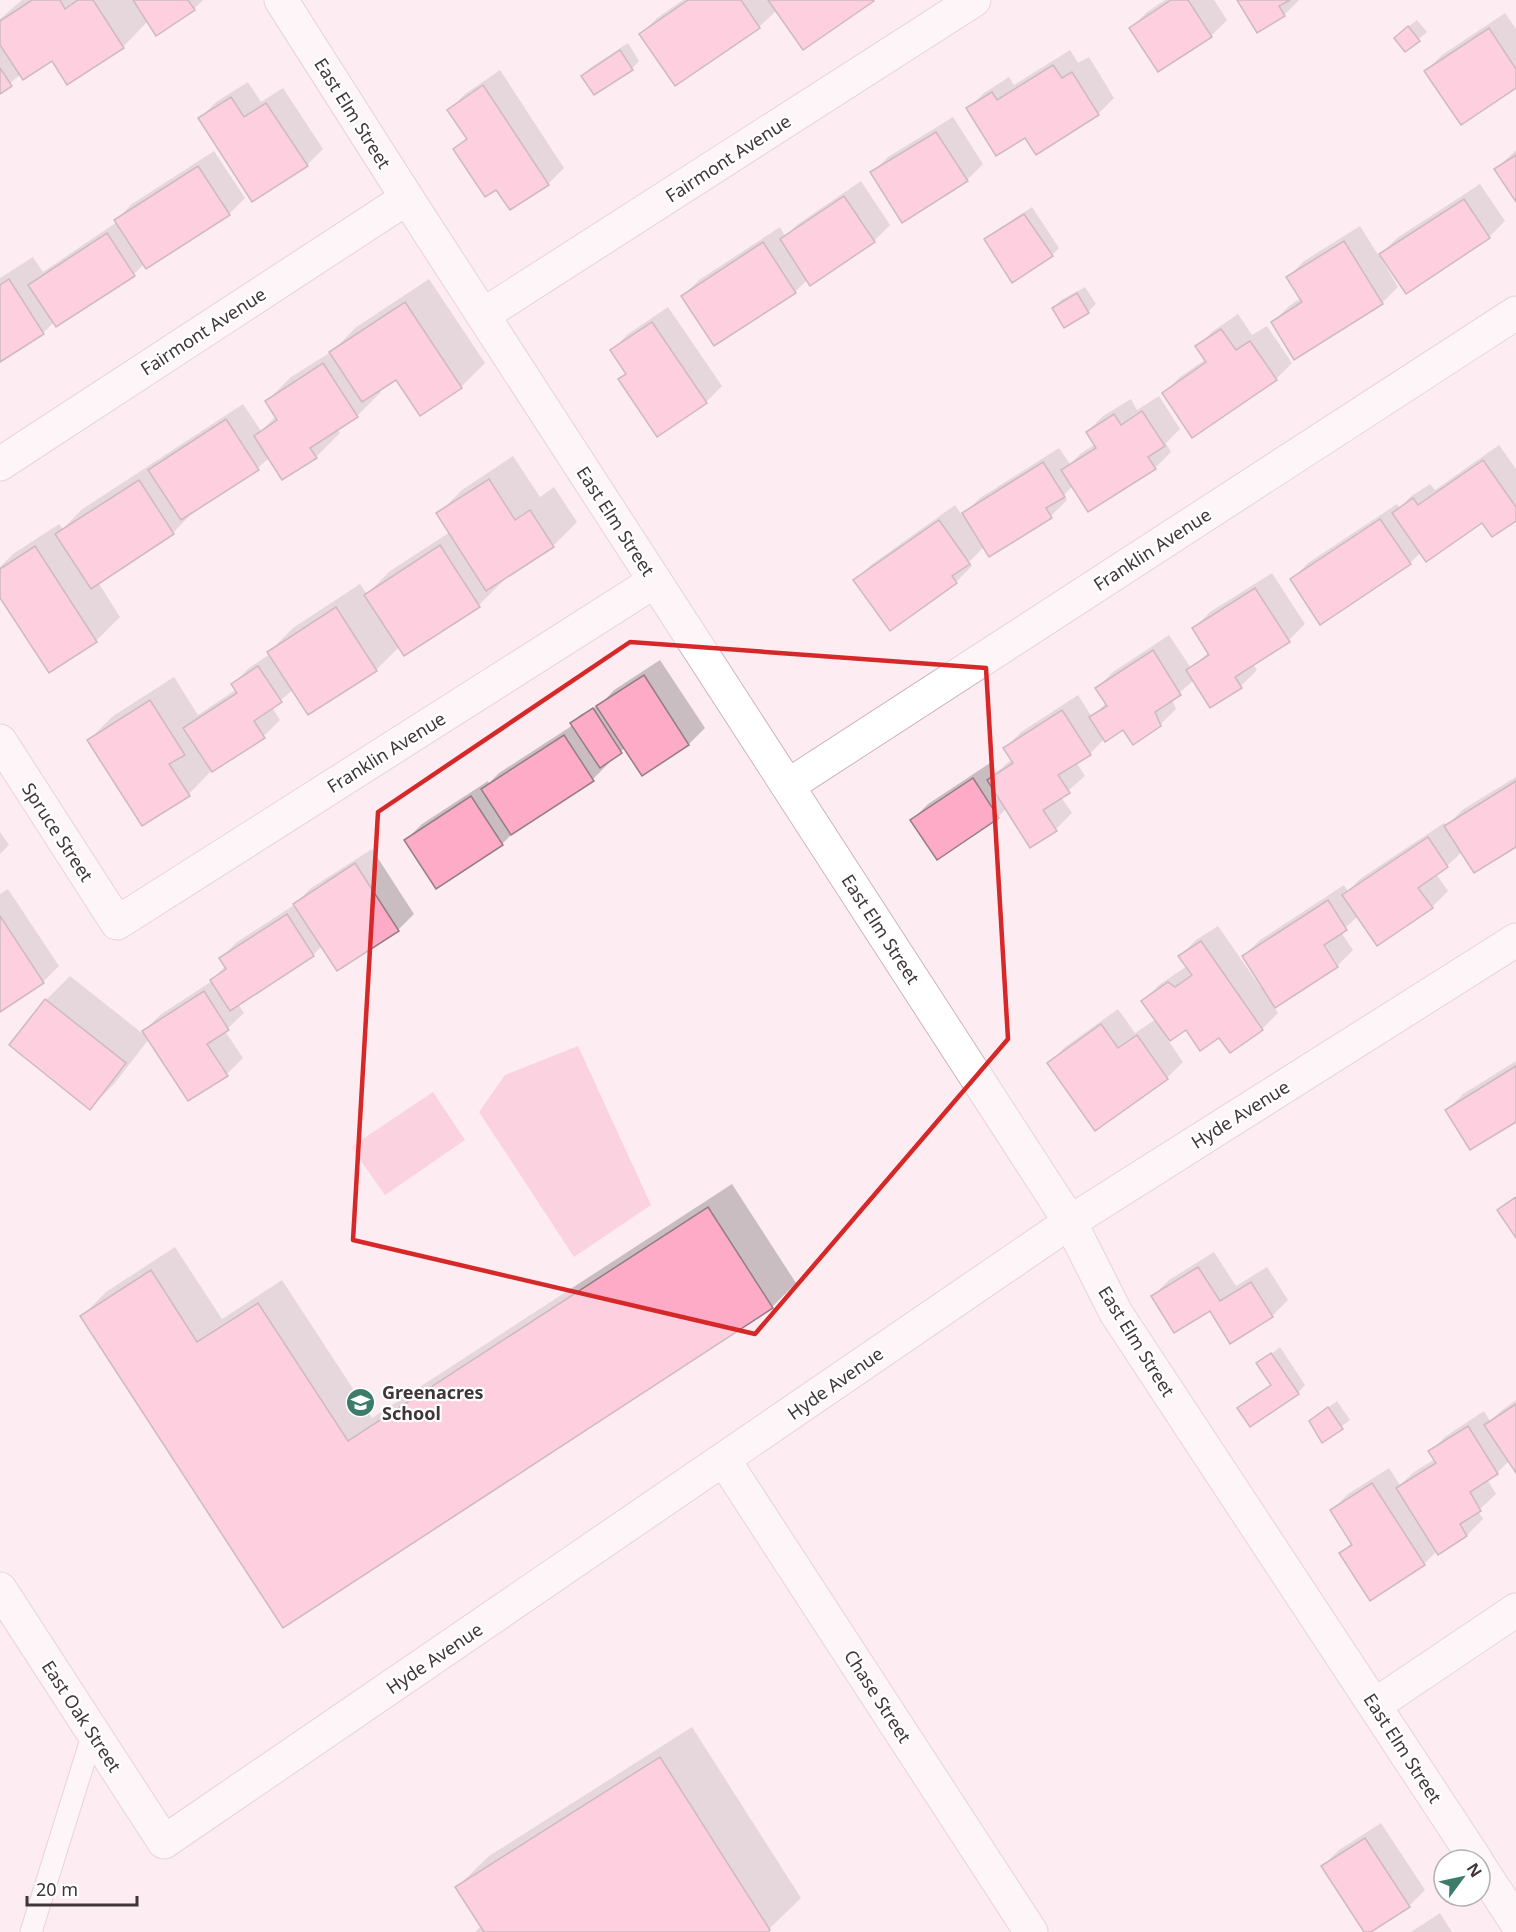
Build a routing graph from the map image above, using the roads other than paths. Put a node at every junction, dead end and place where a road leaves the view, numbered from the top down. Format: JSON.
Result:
{"nodes":[{"id":1,"x":281,"y":0,"type":"edge"},
{"id":2,"x":974,"y":0,"type":"edge"},
{"id":3,"x":406,"y":198,"type":"junction"},
{"id":4,"x":1516,"y":314,"type":"edge"},
{"id":5,"x":483,"y":315,"type":"junction"},
{"id":6,"x":0,"y":464,"type":"edge"},
{"id":7,"x":655,"y":581,"type":"junction"},
{"id":8,"x":0,"y":741,"type":"edge"},
{"id":9,"x":789,"y":785,"type":"junction"},
{"id":10,"x":117,"y":923,"type":"joint"},
{"id":11,"x":1516,"y":940,"type":"edge"},
{"id":12,"x":1070,"y":1222,"type":"junction"},
{"id":13,"x":724,"y":1460,"type":"junction"},
{"id":14,"x":0,"y":1589,"type":"edge"},
{"id":15,"x":1516,"y":1610,"type":"edge"},
{"id":16,"x":1375,"y":1705,"type":"junction"},
{"id":17,"x":93,"y":1733,"type":"junction"},
{"id":18,"x":164,"y":1842,"type":"joint"},
{"id":19,"x":1468,"y":1848,"type":"edge"},
{"id":20,"x":1492,"y":1885,"type":"edge"},
{"id":21,"x":1516,"y":1922,"type":"edge"},
{"id":22,"x":31,"y":1932,"type":"edge"},
{"id":23,"x":1031,"y":1932,"type":"edge"}],
"edges":[{"from":1,"to":3,"type":"street","name":"East Elm Street"},
{"from":2,"to":5,"type":"street","name":"Fairmont Avenue"},
{"from":3,"to":5,"type":"street","name":"East Elm Street"},
{"from":3,"to":6,"type":"street","name":"Fairmont Avenue"},
{"from":4,"to":9,"type":"street","name":"Franklin Avenue"},
{"from":5,"to":7,"type":"street","name":"East Elm Street"},
{"from":7,"to":9,"type":"street","name":"East Elm Street"},
{"from":7,"to":10,"type":"street","name":"Franklin Avenue"},
{"from":8,"to":10,"type":"street","name":"Spruce Street"},
{"from":9,"to":12,"type":"street","name":"East Elm Street"},
{"from":11,"to":12,"type":"street","name":"Hyde Avenue"},
{"from":12,"to":13,"type":"street","name":"Hyde Avenue"},
{"from":12,"to":16,"type":"street","name":"East Elm Street"},
{"from":13,"to":18,"type":"street","name":"Hyde Avenue"},
{"from":13,"to":23,"type":"street","name":"Chase Street"},
{"from":14,"to":17,"type":"street","name":"East Oak Street"},
{"from":15,"to":16,"type":"street"},
{"from":16,"to":19,"type":"street","name":"East Elm Street"},
{"from":17,"to":18,"type":"street","name":"East Oak Street"},
{"from":17,"to":22,"type":"lane"},
{"from":20,"to":21,"type":"street"}]}
